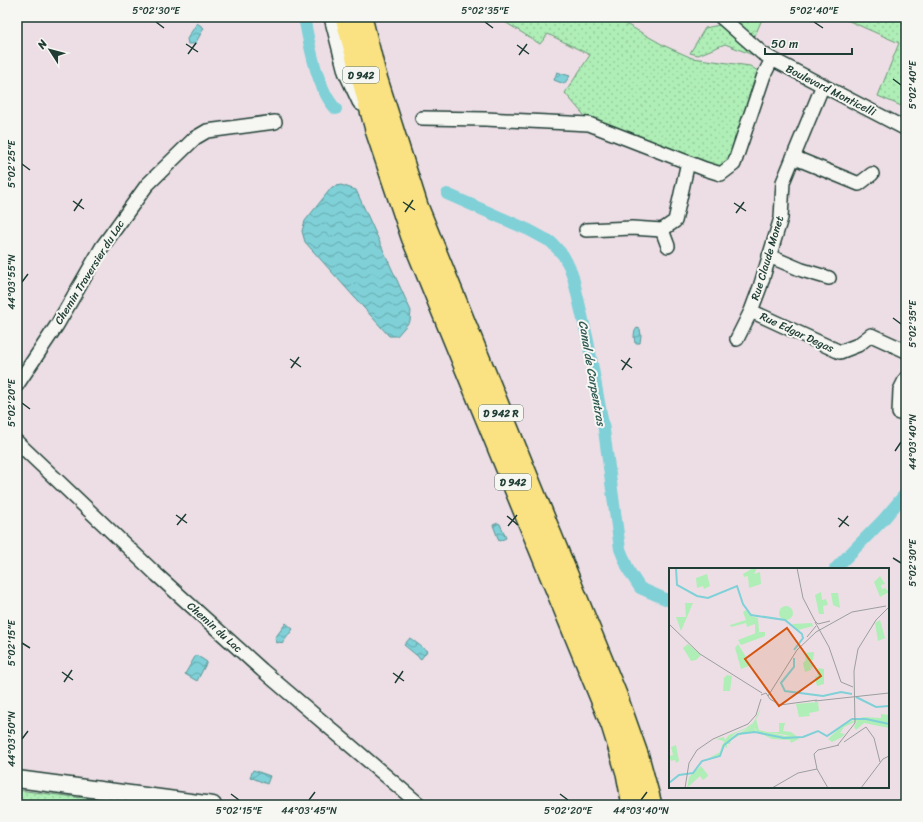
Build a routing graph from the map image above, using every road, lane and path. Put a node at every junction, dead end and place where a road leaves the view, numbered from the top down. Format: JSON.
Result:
{"nodes":[{"id":1,"x":334,"y":17,"type":"edge"},
{"id":2,"x":346,"y":17,"type":"edge"},
{"id":3,"x":361,"y":17,"type":"edge"},
{"id":4,"x":721,"y":17,"type":"edge"},
{"id":5,"x":772,"y":60,"type":"junction"},
{"id":6,"x":823,"y":85,"type":"junction"},
{"id":7,"x":422,"y":118,"type":"dead end"},
{"id":8,"x":275,"y":122,"type":"dead end"},
{"id":9,"x":906,"y":128,"type":"edge"},
{"id":10,"x":376,"y":133,"type":"junction"},
{"id":11,"x":793,"y":157,"type":"junction"},
{"id":12,"x":688,"y":162,"type":"junction"},
{"id":13,"x":872,"y":174,"type":"dead end"},
{"id":14,"x":586,"y":230,"type":"dead end"},
{"id":15,"x":662,"y":230,"type":"junction"},
{"id":16,"x":668,"y":246,"type":"dead end"},
{"id":17,"x":769,"y":256,"type":"junction"},
{"id":18,"x":829,"y":278,"type":"dead end"},
{"id":19,"x":751,"y":311,"type":"junction"},
{"id":20,"x":737,"y":338,"type":"dead end"},
{"id":21,"x":906,"y":351,"type":"edge"},
{"id":22,"x":906,"y":378,"type":"edge"},
{"id":23,"x":17,"y":385,"type":"edge"},
{"id":24,"x":899,"y":413,"type":"dead end"},
{"id":25,"x":17,"y":442,"type":"edge"},
{"id":26,"x":17,"y":779,"type":"edge"},
{"id":27,"x":213,"y":805,"type":"edge"},
{"id":28,"x":420,"y":805,"type":"edge"},
{"id":29,"x":633,"y":805,"type":"edge"},
{"id":30,"x":652,"y":805,"type":"edge"}],
"edges":[{"from":1,"to":10,"type":"main road"},
{"from":2,"to":10,"type":"main road","number":"D 942"},
{"from":3,"to":30,"type":"main road","number":"D 942 R"},
{"from":4,"to":5,"type":"street","name":"Boulevard Monticelli"},
{"from":5,"to":6,"type":"street","name":"Boulevard Monticelli"},
{"from":5,"to":12,"type":"street"},
{"from":6,"to":9,"type":"street","name":"Boulevard Monticelli"},
{"from":6,"to":11,"type":"street","name":"Rue Claude Monet"},
{"from":7,"to":12,"type":"street"},
{"from":8,"to":23,"type":"street","name":"Chemin Traversier du Lac"},
{"from":10,"to":29,"type":"main road","number":"D 942"},
{"from":11,"to":13,"type":"street"},
{"from":11,"to":17,"type":"street","name":"Rue Claude Monet"},
{"from":12,"to":15,"type":"street"},
{"from":14,"to":15,"type":"street"},
{"from":15,"to":16,"type":"street"},
{"from":17,"to":18,"type":"street"},
{"from":17,"to":19,"type":"street","name":"Rue Claude Monet"},
{"from":19,"to":20,"type":"street","name":"Rue Claude Monet"},
{"from":19,"to":21,"type":"street","name":"Rue Edgar Degas"},
{"from":22,"to":24,"type":"street"},
{"from":25,"to":28,"type":"street","name":"Chemin du Lac"},
{"from":26,"to":27,"type":"street"}]}
